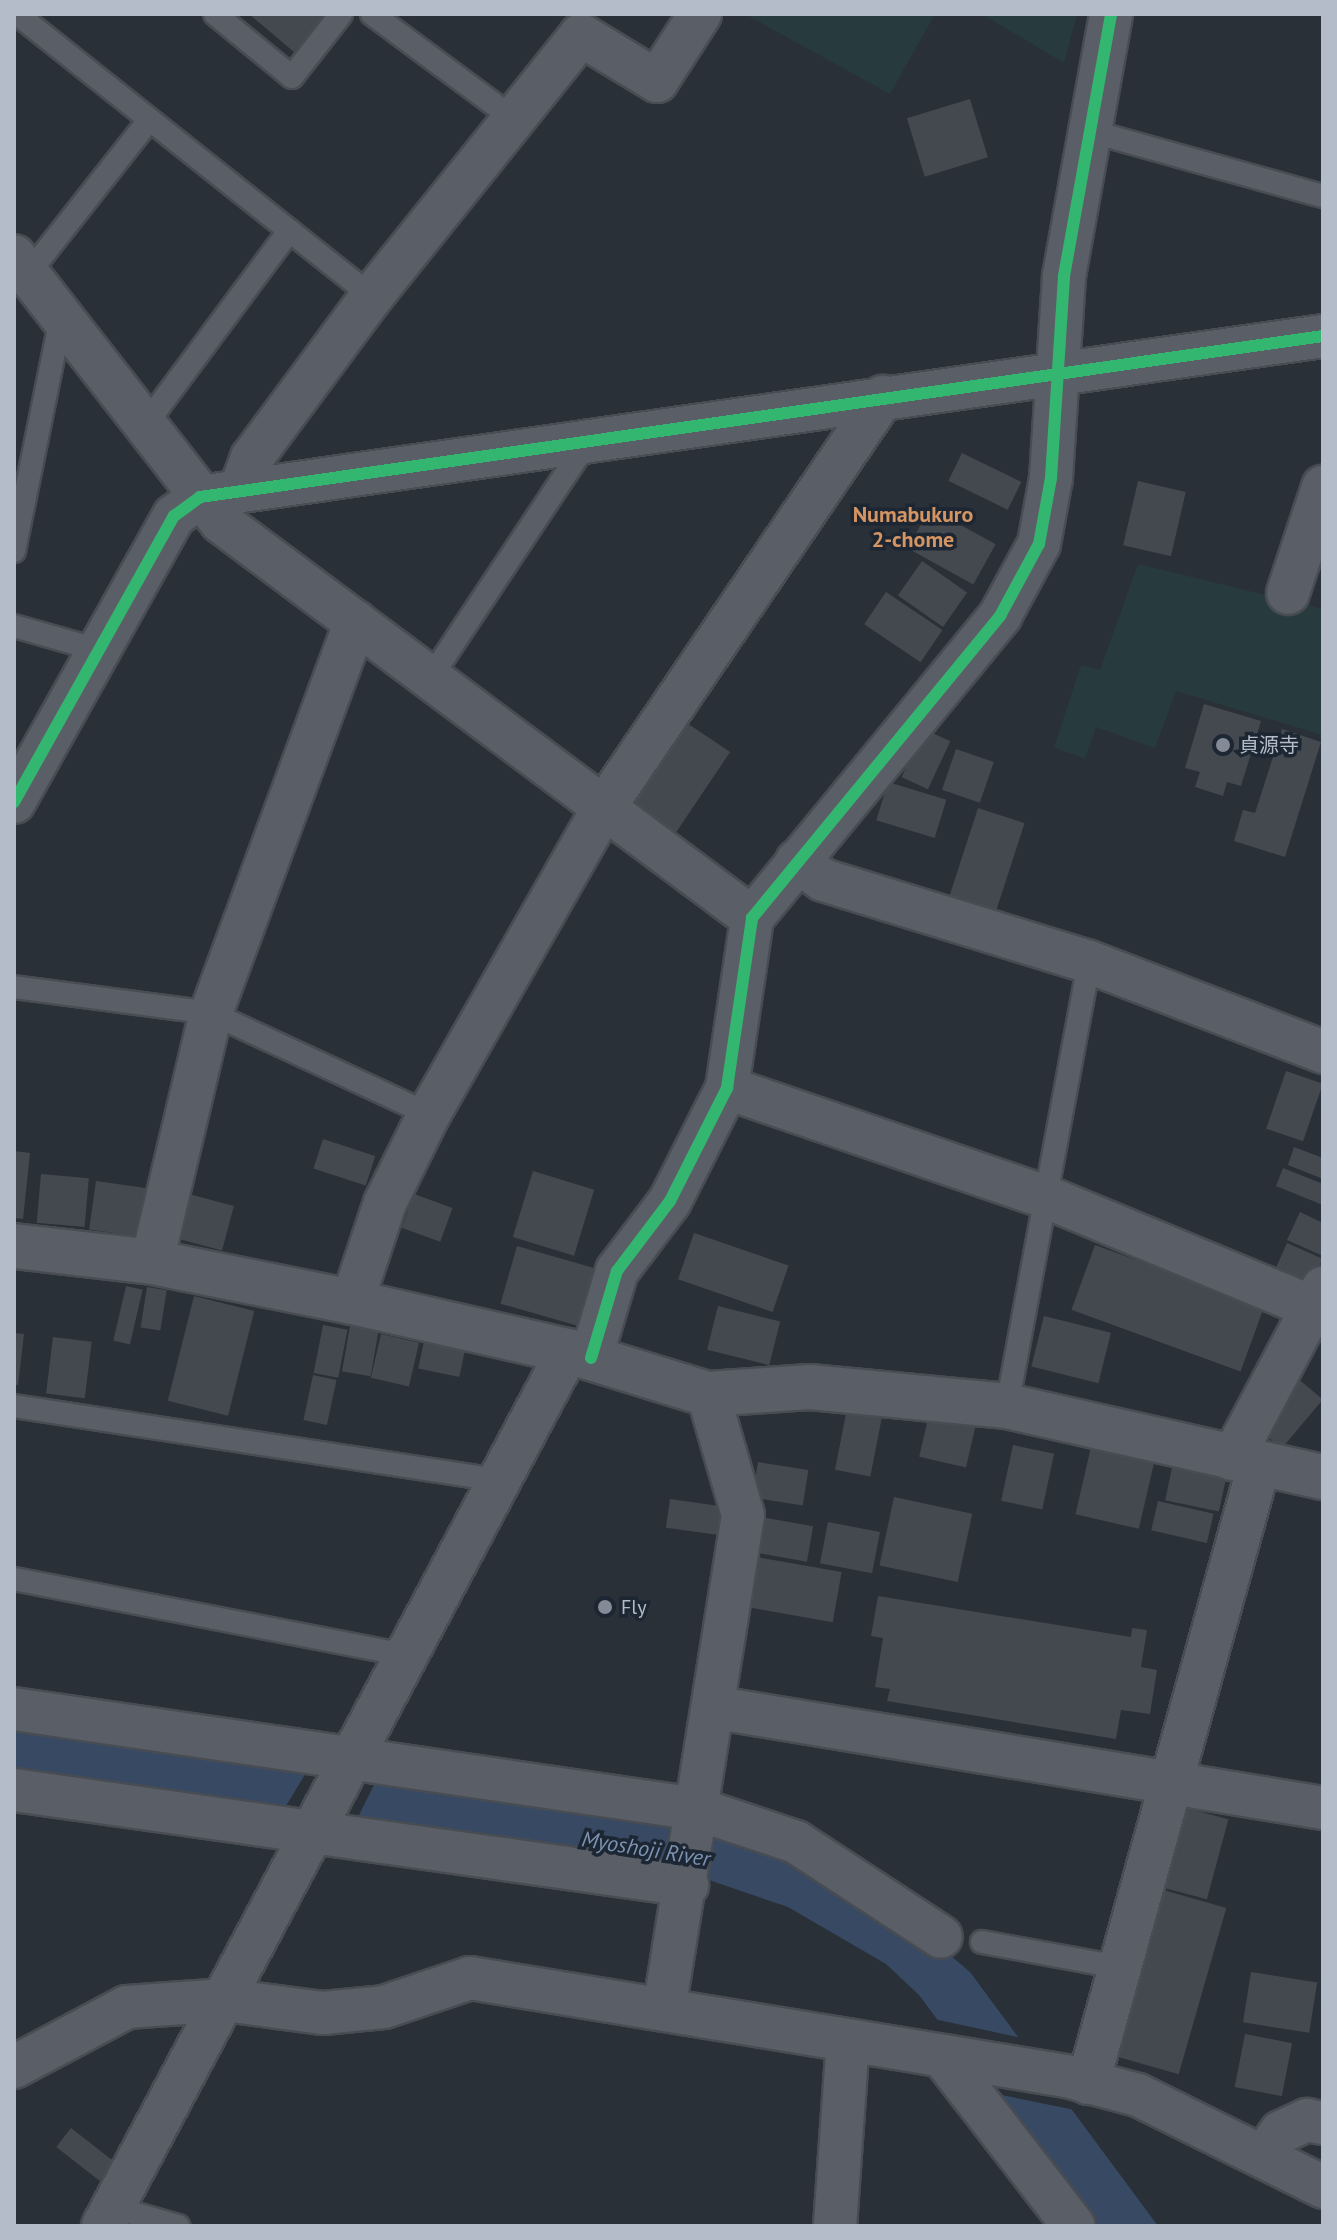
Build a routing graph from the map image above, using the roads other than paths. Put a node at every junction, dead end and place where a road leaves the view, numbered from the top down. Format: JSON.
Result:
{"nodes":[{"id":1,"x":17,"y":14,"type":"edge"},
{"id":2,"x":215,"y":14,"type":"edge"},
{"id":3,"x":341,"y":14,"type":"edge"},
{"id":4,"x":372,"y":14,"type":"edge"},
{"id":5,"x":700,"y":14,"type":"edge"},
{"id":6,"x":1111,"y":14,"type":"edge"},
{"id":7,"x":149,"y":120,"type":"junction"},
{"id":8,"x":515,"y":120,"type":"junction"},
{"id":9,"x":1090,"y":131,"type":"junction"},
{"id":10,"x":1323,"y":196,"type":"edge"},
{"id":11,"x":289,"y":231,"type":"junction"},
{"id":12,"x":21,"y":265,"type":"edge"},
{"id":13,"x":372,"y":296,"type":"junction"},
{"id":14,"x":61,"y":317,"type":"junction"},
{"id":15,"x":1323,"y":336,"type":"edge"},
{"id":16,"x":1060,"y":373,"type":"junction"},
{"id":17,"x":883,"y":397,"type":"junction"},
{"id":18,"x":145,"y":425,"type":"junction"},
{"id":19,"x":590,"y":438,"type":"junction"},
{"id":20,"x":242,"y":485,"type":"junction"},
{"id":21,"x":1323,"y":487,"type":"edge"},
{"id":22,"x":200,"y":497,"type":"junction"},
{"id":23,"x":14,"y":551,"type":"edge"},
{"id":24,"x":1288,"y":593,"type":"dead end"},
{"id":25,"x":356,"y":622,"type":"junction"},
{"id":26,"x":14,"y":626,"type":"edge"},
{"id":27,"x":98,"y":650,"type":"junction"},
{"id":28,"x":431,"y":677,"type":"junction"},
{"id":29,"x":14,"y":799,"type":"edge"},
{"id":30,"x":605,"y":806,"type":"junction"},
{"id":31,"x":797,"y":861,"type":"junction"},
{"id":32,"x":752,"y":918,"type":"junction"},
{"id":33,"x":1089,"y":962,"type":"junction"},
{"id":34,"x":14,"y":987,"type":"edge"},
{"id":35,"x":211,"y":1013,"type":"junction"},
{"id":36,"x":1323,"y":1052,"type":"edge"},
{"id":37,"x":727,"y":1088,"type":"junction"},
{"id":38,"x":429,"y":1114,"type":"junction"},
{"id":39,"x":1046,"y":1197,"type":"junction"},
{"id":40,"x":14,"y":1246,"type":"edge"},
{"id":41,"x":152,"y":1262,"type":"junction"},
{"id":42,"x":1318,"y":1298,"type":"edge"},
{"id":43,"x":352,"y":1302,"type":"junction"},
{"id":44,"x":579,"y":1354,"type":"junction"},
{"id":45,"x":708,"y":1394,"type":"junction"},
{"id":46,"x":14,"y":1406,"type":"edge"},
{"id":47,"x":1007,"y":1406,"type":"junction"},
{"id":48,"x":1245,"y":1462,"type":"junction"},
{"id":49,"x":1323,"y":1477,"type":"edge"},
{"id":50,"x":498,"y":1480,"type":"junction"},
{"id":51,"x":14,"y":1579,"type":"edge"},
{"id":52,"x":405,"y":1655,"type":"junction"},
{"id":53,"x":718,"y":1708,"type":"junction"},
{"id":54,"x":14,"y":1709,"type":"edge"},
{"id":55,"x":346,"y":1765,"type":"junction"},
{"id":56,"x":1170,"y":1781,"type":"junction"},
{"id":57,"x":14,"y":1790,"type":"edge"},
{"id":58,"x":1323,"y":1808,"type":"edge"},
{"id":59,"x":696,"y":1816,"type":"junction"},
{"id":60,"x":314,"y":1824,"type":"junction"},
{"id":61,"x":687,"y":1881,"type":"junction"},
{"id":62,"x":941,"y":1937,"type":"dead end"},
{"id":63,"x":982,"y":1942,"type":"dead end"},
{"id":64,"x":1118,"y":1967,"type":"junction"},
{"id":65,"x":225,"y":2000,"type":"junction"},
{"id":66,"x":664,"y":2010,"type":"junction"},
{"id":67,"x":1029,"y":2037,"type":"dead end"},
{"id":68,"x":848,"y":2040,"type":"junction"},
{"id":69,"x":958,"y":2060,"type":"junction"},
{"id":70,"x":14,"y":2067,"type":"edge"},
{"id":71,"x":1069,"y":2077,"type":"junction"},
{"id":72,"x":1323,"y":2123,"type":"edge"},
{"id":73,"x":1264,"y":2156,"type":"junction"},
{"id":74,"x":1323,"y":2187,"type":"edge"},
{"id":75,"x":107,"y":2216,"type":"edge"},
{"id":76,"x":178,"y":2226,"type":"edge"},
{"id":77,"x":835,"y":2226,"type":"edge"},
{"id":78,"x":1074,"y":2226,"type":"edge"}],
"edges":[{"from":1,"to":7,"type":"lane"},
{"from":2,"to":3,"type":"lane"},
{"from":4,"to":8,"type":"lane"},
{"from":5,"to":8,"type":"street"},
{"from":6,"to":9,"type":"street"},
{"from":7,"to":11,"type":"lane"},
{"from":7,"to":12,"type":"lane"},
{"from":8,"to":13,"type":"street"},
{"from":9,"to":10,"type":"lane"},
{"from":9,"to":16,"type":"street"},
{"from":11,"to":13,"type":"lane"},
{"from":11,"to":18,"type":"lane"},
{"from":12,"to":14,"type":"street"},
{"from":13,"to":20,"type":"street"},
{"from":14,"to":18,"type":"street"},
{"from":14,"to":23,"type":"lane"},
{"from":15,"to":16,"type":"street"},
{"from":16,"to":17,"type":"street"},
{"from":16,"to":31,"type":"street"},
{"from":17,"to":19,"type":"street"},
{"from":17,"to":30,"type":"street"},
{"from":18,"to":22,"type":"street"},
{"from":19,"to":20,"type":"street"},
{"from":19,"to":28,"type":"lane"},
{"from":20,"to":22,"type":"street"},
{"from":21,"to":24,"type":"street"},
{"from":22,"to":25,"type":"street"},
{"from":22,"to":27,"type":"street"},
{"from":25,"to":28,"type":"street"},
{"from":25,"to":35,"type":"street"},
{"from":26,"to":27,"type":"lane"},
{"from":27,"to":29,"type":"street"},
{"from":28,"to":30,"type":"street"},
{"from":30,"to":32,"type":"street"},
{"from":30,"to":38,"type":"street"},
{"from":31,"to":32,"type":"street"},
{"from":31,"to":33,"type":"street"},
{"from":32,"to":37,"type":"street"},
{"from":33,"to":36,"type":"street"},
{"from":33,"to":39,"type":"lane"},
{"from":34,"to":35,"type":"lane"},
{"from":35,"to":38,"type":"lane"},
{"from":35,"to":41,"type":"street"},
{"from":37,"to":39,"type":"street"},
{"from":37,"to":44,"type":"street"},
{"from":38,"to":43,"type":"street"},
{"from":39,"to":42,"type":"street"},
{"from":39,"to":47,"type":"lane"},
{"from":40,"to":41,"type":"street"},
{"from":41,"to":43,"type":"street"},
{"from":42,"to":48,"type":"street"},
{"from":43,"to":44,"type":"street"},
{"from":44,"to":45,"type":"street"},
{"from":44,"to":50,"type":"street"},
{"from":45,"to":47,"type":"street"},
{"from":45,"to":53,"type":"street"},
{"from":46,"to":50,"type":"lane"},
{"from":47,"to":48,"type":"street"},
{"from":48,"to":49,"type":"street"},
{"from":48,"to":56,"type":"street"},
{"from":50,"to":52,"type":"street"},
{"from":51,"to":52,"type":"lane"},
{"from":52,"to":55,"type":"street"},
{"from":53,"to":56,"type":"street"},
{"from":53,"to":59,"type":"street"},
{"from":54,"to":55,"type":"street"},
{"from":55,"to":59,"type":"street"},
{"from":55,"to":60,"type":"street"},
{"from":56,"to":58,"type":"street"},
{"from":56,"to":64,"type":"street"},
{"from":57,"to":60,"type":"street"},
{"from":59,"to":61,"type":"street"},
{"from":59,"to":62,"type":"street"},
{"from":60,"to":61,"type":"street"},
{"from":60,"to":65,"type":"street"},
{"from":61,"to":66,"type":"street"},
{"from":63,"to":64,"type":"lane"},
{"from":64,"to":71,"type":"street"},
{"from":65,"to":66,"type":"street"},
{"from":65,"to":70,"type":"street"},
{"from":65,"to":75,"type":"street"},
{"from":66,"to":68,"type":"street"},
{"from":67,"to":71,"type":"street"},
{"from":68,"to":69,"type":"street"},
{"from":68,"to":77,"type":"street"},
{"from":69,"to":71,"type":"street"},
{"from":69,"to":78,"type":"street"},
{"from":71,"to":73,"type":"street"},
{"from":72,"to":73,"type":"street"},
{"from":73,"to":74,"type":"street"},
{"from":75,"to":76,"type":"lane"}]}
